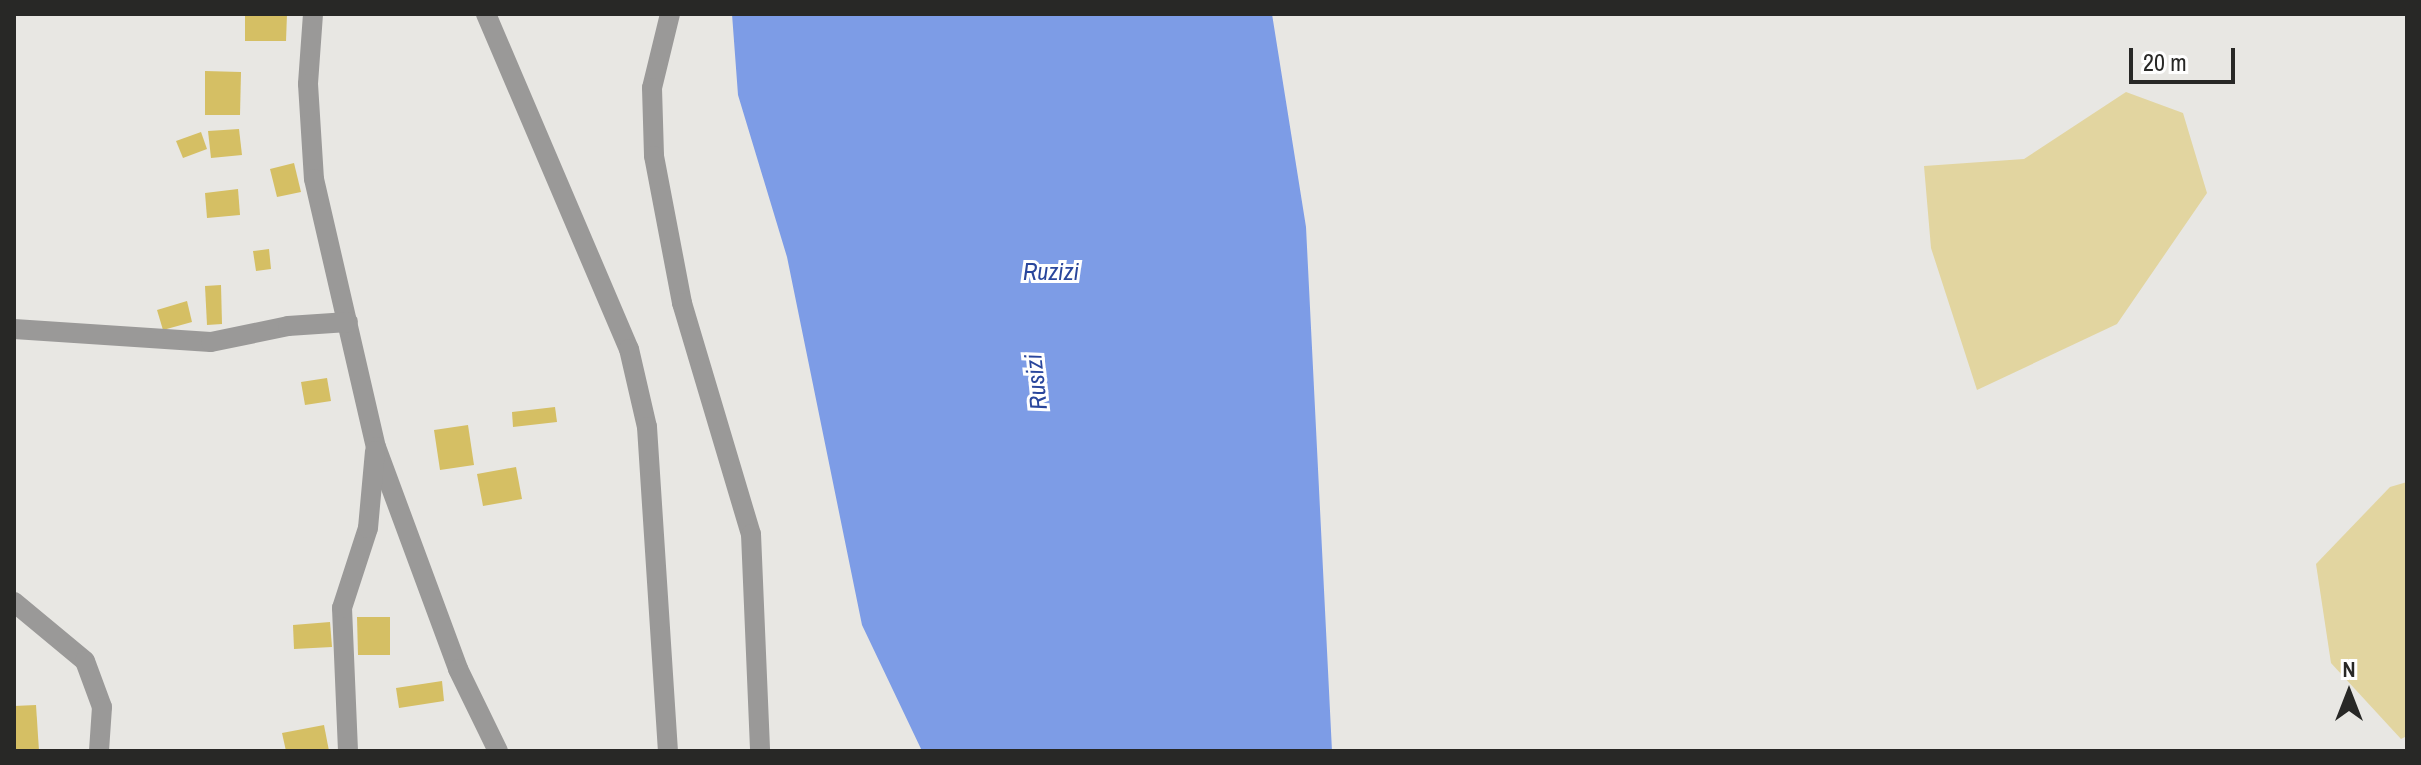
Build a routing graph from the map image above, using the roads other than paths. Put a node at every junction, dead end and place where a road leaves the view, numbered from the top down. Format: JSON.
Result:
{"nodes":[{"id":1,"x":313,"y":14,"type":"edge"},
{"id":2,"x":486,"y":14,"type":"edge"},
{"id":3,"x":670,"y":14,"type":"edge"},
{"id":4,"x":348,"y":322,"type":"junction"},
{"id":5,"x":14,"y":329,"type":"edge"},
{"id":6,"x":376,"y":447,"type":"junction"},
{"id":7,"x":14,"y":602,"type":"edge"},
{"id":8,"x":99,"y":751,"type":"edge"},
{"id":9,"x":348,"y":751,"type":"edge"},
{"id":10,"x":498,"y":751,"type":"edge"},
{"id":11,"x":668,"y":751,"type":"edge"},
{"id":12,"x":760,"y":751,"type":"edge"}],
"edges":[{"from":1,"to":4,"type":"street"},
{"from":2,"to":11,"type":"street"},
{"from":3,"to":12,"type":"street"},
{"from":4,"to":5,"type":"street"},
{"from":4,"to":6,"type":"street"},
{"from":6,"to":9,"type":"street"},
{"from":6,"to":10,"type":"street"},
{"from":7,"to":8,"type":"street"}]}
